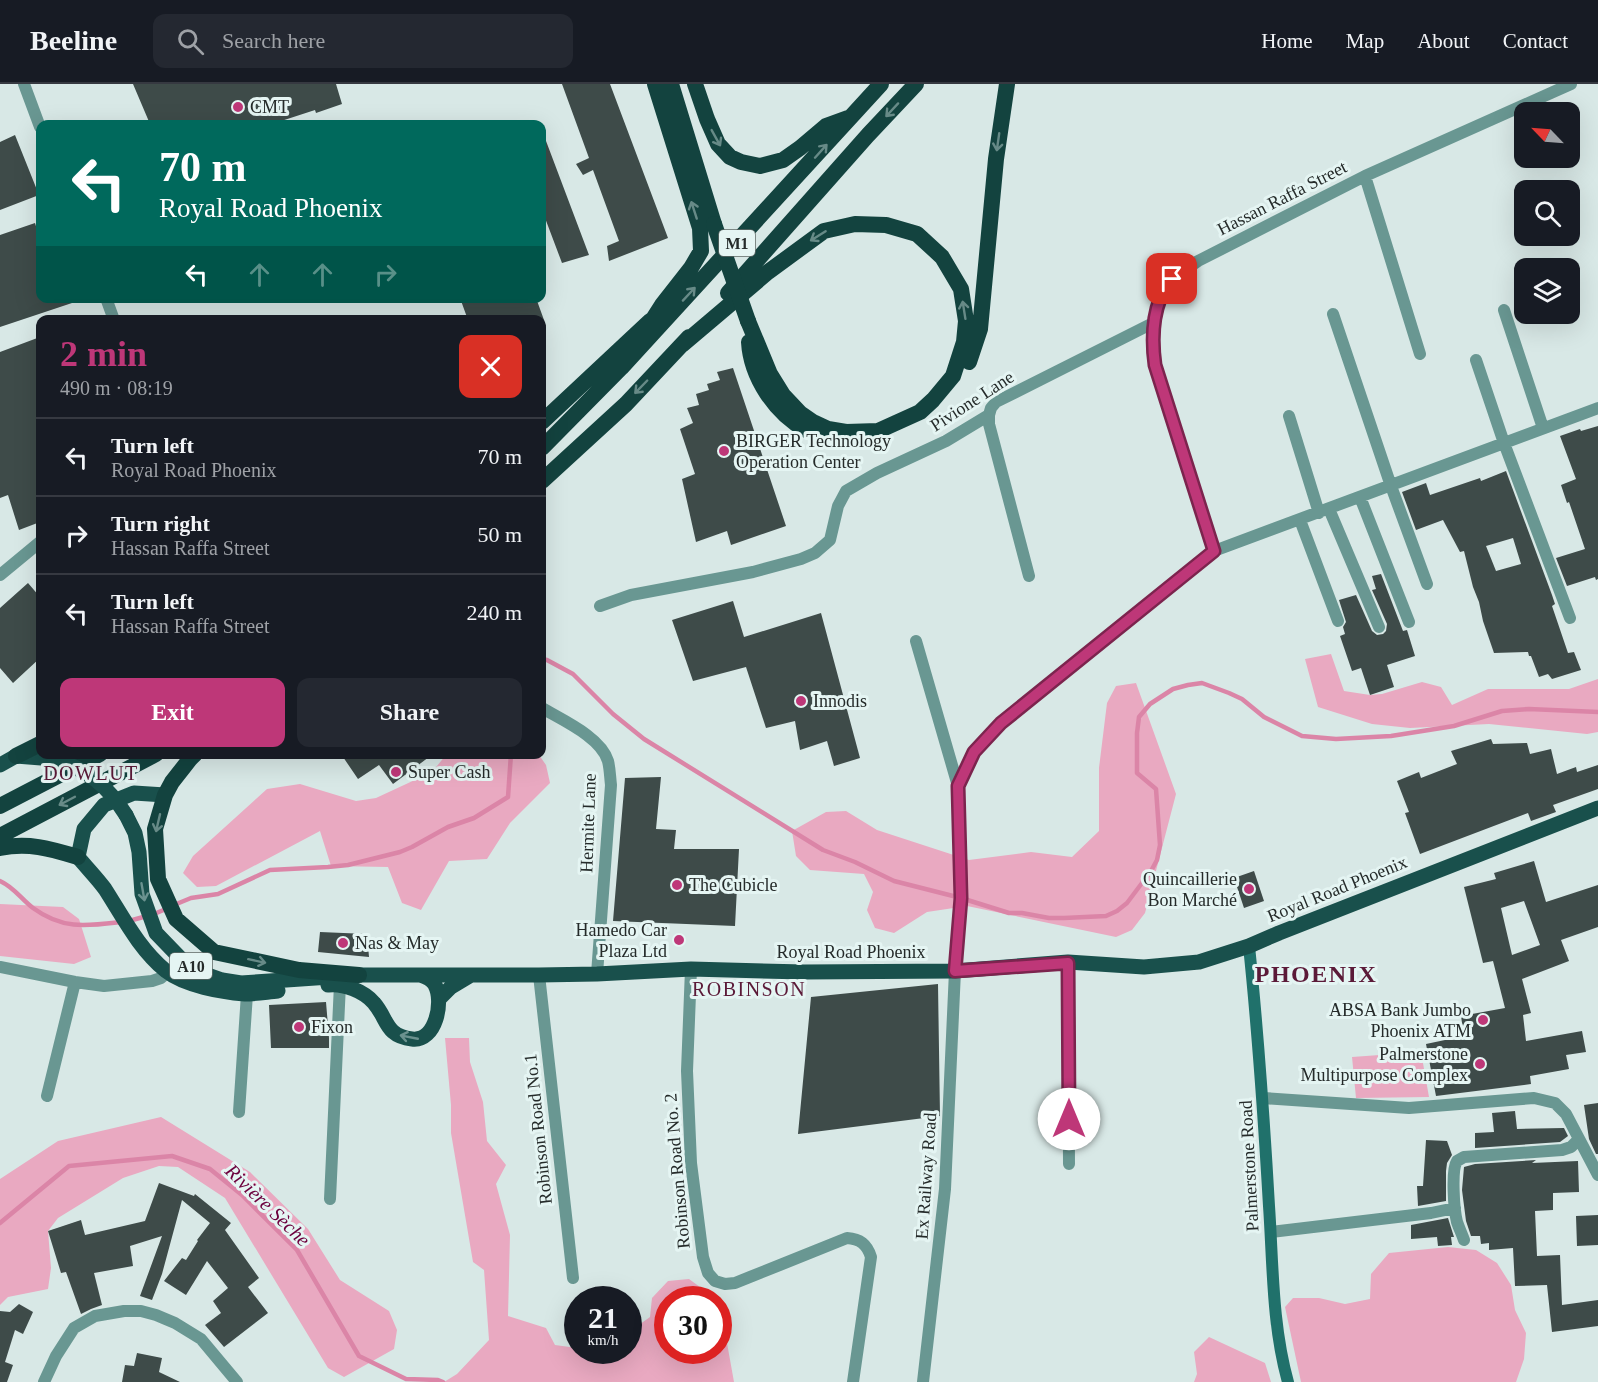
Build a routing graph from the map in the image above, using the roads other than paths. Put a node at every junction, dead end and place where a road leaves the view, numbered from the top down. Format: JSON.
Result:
{"nodes":[{"id":1,"x":24,"y":84,"type":"edge"},
{"id":2,"x":655,"y":84,"type":"edge"},
{"id":3,"x":671,"y":84,"type":"edge"},
{"id":4,"x":695,"y":84,"type":"edge"},
{"id":5,"x":881,"y":84,"type":"edge"},
{"id":6,"x":916,"y":84,"type":"edge"},
{"id":7,"x":1007,"y":84,"type":"edge"},
{"id":8,"x":1571,"y":84,"type":"edge"},
{"id":9,"x":851,"y":117,"type":"junction"},
{"id":10,"x":37,"y":120,"type":"edge"},
{"id":11,"x":1365,"y":176,"type":"junction"},
{"id":12,"x":1504,"y":310,"type":"dead end"},
{"id":13,"x":1333,"y":314,"type":"dead end"},
{"id":14,"x":654,"y":317,"type":"junction"},
{"id":15,"x":748,"y":321,"type":"junction"},
{"id":16,"x":1155,"y":322,"type":"junction"},
{"id":17,"x":682,"y":345,"type":"junction"},
{"id":18,"x":1420,"y":354,"type":"dead end"},
{"id":19,"x":1476,"y":360,"type":"dead end"},
{"id":20,"x":621,"y":368,"type":"junction"},
{"id":21,"x":1598,"y":408,"type":"edge"},
{"id":22,"x":989,"y":415,"type":"junction"},
{"id":23,"x":1289,"y":416,"type":"dead end"},
{"id":24,"x":546,"y":418,"type":"edge"},
{"id":25,"x":1543,"y":428,"type":"junction"},
{"id":26,"x":1504,"y":442,"type":"junction"},
{"id":27,"x":546,"y":444,"type":"edge"},
{"id":28,"x":546,"y":477,"type":"edge"},
{"id":29,"x":1391,"y":486,"type":"junction"},
{"id":30,"x":1360,"y":498,"type":"junction"},
{"id":31,"x":1324,"y":511,"type":"junction"},
{"id":32,"x":1300,"y":520,"type":"junction"},
{"id":33,"x":36,"y":545,"type":"edge"},
{"id":34,"x":1214,"y":551,"type":"junction"},
{"id":35,"x":0,"y":575,"type":"edge"},
{"id":36,"x":1029,"y":576,"type":"dead end"},
{"id":37,"x":1427,"y":584,"type":"dead end"},
{"id":38,"x":600,"y":606,"type":"dead end"},
{"id":39,"x":1570,"y":618,"type":"dead end"},
{"id":40,"x":1338,"y":621,"type":"dead end"},
{"id":41,"x":1409,"y":622,"type":"dead end"},
{"id":42,"x":1379,"y":627,"type":"dead end"},
{"id":43,"x":916,"y":641,"type":"dead end"},
{"id":44,"x":546,"y":710,"type":"edge"},
{"id":45,"x":36,"y":746,"type":"edge"},
{"id":46,"x":16,"y":756,"type":"junction"},
{"id":47,"x":36,"y":758,"type":"edge"},
{"id":48,"x":54,"y":759,"type":"edge"},
{"id":49,"x":90,"y":759,"type":"edge"},
{"id":50,"x":146,"y":759,"type":"edge"},
{"id":51,"x":190,"y":759,"type":"edge"},
{"id":52,"x":0,"y":765,"type":"edge"},
{"id":53,"x":958,"y":786,"type":"junction"},
{"id":54,"x":165,"y":795,"type":"junction"},
{"id":55,"x":0,"y":806,"type":"edge"},
{"id":56,"x":1598,"y":808,"type":"edge"},
{"id":57,"x":0,"y":836,"type":"edge"},
{"id":58,"x":0,"y":848,"type":"edge"},
{"id":59,"x":78,"y":857,"type":"junction"},
{"id":60,"x":1249,"y":946,"type":"junction"},
{"id":61,"x":1068,"y":963,"type":"junction"},
{"id":62,"x":0,"y":967,"type":"edge"},
{"id":63,"x":691,"y":969,"type":"junction"},
{"id":64,"x":955,"y":971,"type":"junction"},
{"id":65,"x":168,"y":972,"type":"junction"},
{"id":66,"x":597,"y":974,"type":"junction"},
{"id":67,"x":359,"y":975,"type":"junction"},
{"id":68,"x":420,"y":975,"type":"junction"},
{"id":69,"x":471,"y":975,"type":"junction"},
{"id":70,"x":539,"y":975,"type":"junction"},
{"id":71,"x":75,"y":982,"type":"junction"},
{"id":72,"x":340,"y":984,"type":"junction"},
{"id":73,"x":248,"y":994,"type":"junction"},
{"id":74,"x":439,"y":999,"type":"junction"},
{"id":75,"x":47,"y":1096,"type":"dead end"},
{"id":76,"x":1263,"y":1098,"type":"junction"},
{"id":77,"x":239,"y":1112,"type":"dead end"},
{"id":78,"x":1580,"y":1139,"type":"junction"},
{"id":79,"x":1069,"y":1164,"type":"dead end"},
{"id":80,"x":1598,"y":1175,"type":"edge"},
{"id":81,"x":330,"y":1200,"type":"dead end"},
{"id":82,"x":1455,"y":1208,"type":"junction"},
{"id":83,"x":1271,"y":1232,"type":"junction"},
{"id":84,"x":1464,"y":1240,"type":"dead end"},
{"id":85,"x":573,"y":1278,"type":"dead end"},
{"id":86,"x":44,"y":1382,"type":"edge"},
{"id":87,"x":237,"y":1382,"type":"edge"},
{"id":88,"x":853,"y":1382,"type":"edge"},
{"id":89,"x":923,"y":1382,"type":"edge"},
{"id":90,"x":1288,"y":1382,"type":"edge"}],
"edges":[{"from":1,"to":10,"type":"street"},
{"from":14,"to":2,"type":"highway","one_way":true},
{"from":3,"to":15,"type":"highway","bridge":true},
{"from":4,"to":9,"type":"highway","one_way":true},
{"from":5,"to":9,"type":"highway","number":"M1"},
{"from":6,"to":17,"type":"highway","number":"M1","one_way":true},
{"from":7,"to":15,"type":"highway","one_way":true},
{"from":8,"to":11,"type":"street","name":"Hassan Raffa Street"},
{"from":20,"to":9,"type":"highway","number":"M1","one_way":true},
{"from":11,"to":16,"type":"street","name":"Hassan Raffa Street"},
{"from":11,"to":18,"type":"street"},
{"from":12,"to":25,"type":"street"},
{"from":13,"to":29,"type":"street"},
{"from":14,"to":20,"type":"highway"},
{"from":14,"to":24,"type":"highway"},
{"from":15,"to":17,"type":"highway","one_way":true},
{"from":16,"to":22,"type":"street","name":"Pivione Lane"},
{"from":16,"to":34,"type":"street","name":"Hassan Raffa Street"},
{"from":17,"to":28,"type":"highway","number":"M1","one_way":true},
{"from":19,"to":26,"type":"street"},
{"from":20,"to":27,"type":"highway","number":"M1"},
{"from":21,"to":25,"type":"street"},
{"from":22,"to":36,"type":"street"},
{"from":22,"to":38,"type":"street","name":"Pivione Lane"},
{"from":23,"to":31,"type":"street"},
{"from":25,"to":26,"type":"street"},
{"from":26,"to":29,"type":"street"},
{"from":26,"to":39,"type":"street"},
{"from":29,"to":30,"type":"street"},
{"from":29,"to":37,"type":"street"},
{"from":30,"to":31,"type":"street"},
{"from":30,"to":41,"type":"street"},
{"from":31,"to":32,"type":"street"},
{"from":31,"to":42,"type":"street"},
{"from":32,"to":34,"type":"street"},
{"from":32,"to":40,"type":"street"},
{"from":33,"to":35,"type":"street"},
{"from":34,"to":53,"type":"street"},
{"from":43,"to":53,"type":"street"},
{"from":44,"to":66,"type":"street","name":"Hermite Lane"},
{"from":45,"to":46,"type":"highway"},
{"from":46,"to":47,"type":"main road","number":"A10","one_way":true,"bridge":true},
{"from":46,"to":52,"type":"main road"},
{"from":48,"to":67,"type":"main road","number":"A10","one_way":true,"bridge":true},
{"from":49,"to":55,"type":"highway"},
{"from":50,"to":57,"type":"highway","one_way":true},
{"from":51,"to":54,"type":"highway"},
{"from":53,"to":64,"type":"street"},
{"from":54,"to":59,"type":"main road"},
{"from":54,"to":67,"type":"highway","one_way":true},
{"from":56,"to":60,"type":"main road","name":"Royal Road Phoenix","number":"A10"},
{"from":58,"to":59,"type":"highway"},
{"from":59,"to":65,"type":"main road"},
{"from":60,"to":61,"type":"main road","name":"Royal Road Phoenix","number":"A10"},
{"from":60,"to":76,"type":"main road","name":"Palmerstone Road"},
{"from":61,"to":64,"type":"main road","name":"Royal Road Phoenix","number":"A10"},
{"from":61,"to":79,"type":"street"},
{"from":62,"to":71,"type":"street"},
{"from":63,"to":64,"type":"main road","name":"Royal Road Phoenix","number":"A10"},
{"from":63,"to":66,"type":"main road","name":"Royal Road Phoenix","number":"A10"},
{"from":63,"to":88,"type":"street","name":"Robinson Road No. 2"},
{"from":64,"to":89,"type":"street","name":"Ex Railway Road"},
{"from":65,"to":71,"type":"street"},
{"from":65,"to":73,"type":"main road"},
{"from":66,"to":70,"type":"main road","name":"Royal Road Phoenix","number":"A10"},
{"from":67,"to":68,"type":"main road","number":"A10"},
{"from":68,"to":69,"type":"main road","number":"A10"},
{"from":68,"to":74,"type":"main road"},
{"from":69,"to":70,"type":"main road","name":"Royal Road Phoenix","number":"A10"},
{"from":69,"to":74,"type":"main road"},
{"from":70,"to":85,"type":"street","name":"Robinson Road No.1"},
{"from":71,"to":75,"type":"street"},
{"from":72,"to":73,"type":"main road"},
{"from":74,"to":72,"type":"main road","one_way":true},
{"from":72,"to":81,"type":"street"},
{"from":73,"to":77,"type":"street"},
{"from":76,"to":78,"type":"street"},
{"from":76,"to":83,"type":"main road","name":"Palmerstone Road"},
{"from":78,"to":80,"type":"street"},
{"from":78,"to":82,"type":"street"},
{"from":82,"to":83,"type":"street"},
{"from":82,"to":84,"type":"street"},
{"from":83,"to":90,"type":"main road","name":"Palmerstone Road"},
{"from":86,"to":87,"type":"street"}]}
